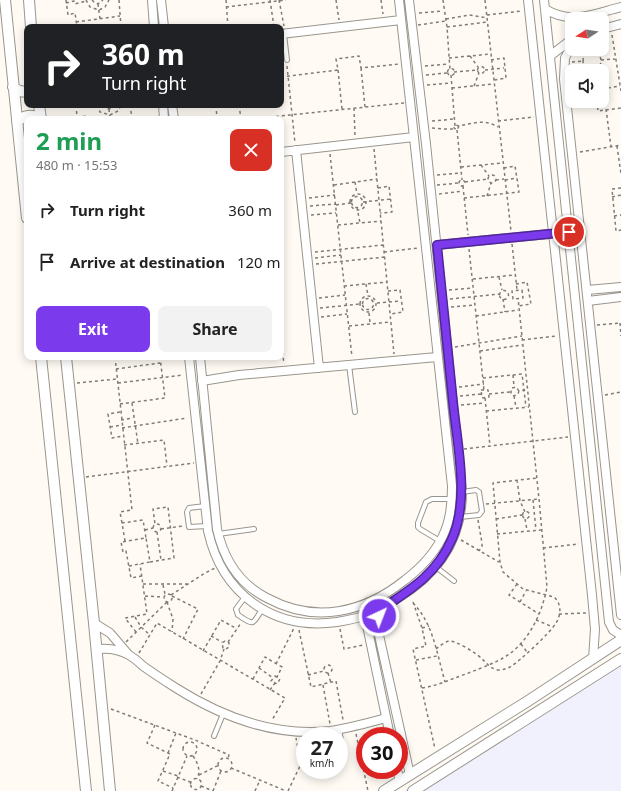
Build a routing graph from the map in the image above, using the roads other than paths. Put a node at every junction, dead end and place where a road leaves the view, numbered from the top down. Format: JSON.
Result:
{"nodes":[{"id":1,"x":5,"y":0,"type":"edge"},
{"id":2,"x":28,"y":0,"type":"edge"},
{"id":3,"x":152,"y":0,"type":"edge"},
{"id":4,"x":161,"y":0,"type":"edge"},
{"id":5,"x":399,"y":0,"type":"edge"},
{"id":6,"x":409,"y":0,"type":"edge"},
{"id":7,"x":528,"y":0,"type":"edge"},
{"id":8,"x":544,"y":4,"type":"edge"},
{"id":9,"x":621,"y":7,"type":"edge"},
{"id":10,"x":600,"y":12,"type":"edge"},
{"id":11,"x":565,"y":17,"type":"edge"},
{"id":12,"x":401,"y":20,"type":"junction"},
{"id":13,"x":31,"y":24,"type":"edge"},
{"id":14,"x":154,"y":24,"type":"edge"},
{"id":15,"x":164,"y":24,"type":"edge"},
{"id":16,"x":621,"y":24,"type":"edge"},
{"id":17,"x":609,"y":27,"type":"edge"},
{"id":18,"x":284,"y":34,"type":"edge"},
{"id":19,"x":284,"y":43,"type":"edge"},
{"id":20,"x":565,"y":44,"type":"edge"},
{"id":21,"x":550,"y":56,"type":"junction"},
{"id":22,"x":567,"y":56,"type":"edge"},
{"id":23,"x":286,"y":60,"type":"road end"},
{"id":24,"x":13,"y":87,"type":"junction"},
{"id":25,"x":24,"y":92,"type":"edge"},
{"id":26,"x":24,"y":118,"type":"edge"},
{"id":27,"x":17,"y":122,"type":"junction"},
{"id":28,"x":569,"y":122,"type":"junction"},
{"id":29,"x":557,"y":124,"type":"junction"},
{"id":30,"x":414,"y":140,"type":"junction"},
{"id":31,"x":426,"y":144,"type":"junction"},
{"id":32,"x":296,"y":150,"type":"junction"},
{"id":33,"x":284,"y":152,"type":"edge"},
{"id":34,"x":24,"y":189,"type":"edge"},
{"id":35,"x":569,"y":232,"type":"junction"},
{"id":36,"x":554,"y":234,"type":"junction"},
{"id":37,"x":437,"y":249,"type":"junction"},
{"id":38,"x":426,"y":251,"type":"junction"},
{"id":39,"x":621,"y":287,"type":"edge"},
{"id":40,"x":587,"y":290,"type":"junction"},
{"id":41,"x":621,"y":297,"type":"edge"},
{"id":42,"x":588,"y":301,"type":"junction"},
{"id":43,"x":592,"y":344,"type":"junction"},
{"id":44,"x":581,"y":345,"type":"junction"},
{"id":45,"x":437,"y":357,"type":"junction"},
{"id":46,"x":42,"y":360,"type":"edge"},
{"id":47,"x":66,"y":360,"type":"edge"},
{"id":48,"x":189,"y":360,"type":"edge"},
{"id":49,"x":200,"y":360,"type":"edge"},
{"id":50,"x":351,"y":364,"type":"junction"},
{"id":51,"x":319,"y":368,"type":"junction"},
{"id":52,"x":202,"y":381,"type":"junction"},
{"id":53,"x":355,"y":412,"type":"dead end"},
{"id":54,"x":448,"y":448,"type":"junction"},
{"id":55,"x":458,"y":449,"type":"junction"},
{"id":56,"x":462,"y":492,"type":"junction"},
{"id":57,"x":452,"y":499,"type":"junction"},
{"id":58,"x":205,"y":506,"type":"junction"},
{"id":59,"x":460,"y":517,"type":"junction"},
{"id":60,"x":207,"y":526,"type":"junction"},
{"id":61,"x":254,"y":529,"type":"dead end"},
{"id":62,"x":218,"y":534,"type":"junction"},
{"id":63,"x":440,"y":541,"type":"junction"},
{"id":64,"x":436,"y":566,"type":"junction"},
{"id":65,"x":454,"y":581,"type":"dead end"},
{"id":66,"x":607,"y":593,"type":"junction"},
{"id":67,"x":592,"y":595,"type":"junction"},
{"id":68,"x":245,"y":596,"type":"junction"},
{"id":69,"x":268,"y":599,"type":"junction"},
{"id":70,"x":262,"y":609,"type":"junction"},
{"id":71,"x":380,"y":610,"type":"junction"},
{"id":72,"x":621,"y":615,"type":"edge"},
{"id":73,"x":365,"y":616,"type":"junction"},
{"id":74,"x":94,"y":623,"type":"junction"},
{"id":75,"x":621,"y":635,"type":"edge"},
{"id":76,"x":621,"y":640,"type":"edge"},
{"id":77,"x":380,"y":641,"type":"junction"},
{"id":78,"x":371,"y":643,"type":"junction"},
{"id":79,"x":96,"y":649,"type":"junction"},
{"id":80,"x":132,"y":657,"type":"junction"},
{"id":81,"x":592,"y":659,"type":"junction"},
{"id":82,"x":621,"y":659,"type":"edge"},
{"id":83,"x":223,"y":714,"type":"junction"},
{"id":84,"x":386,"y":718,"type":"junction"},
{"id":85,"x":348,"y":727,"type":"edge"},
{"id":86,"x":388,"y":727,"type":"edge"},
{"id":87,"x":296,"y":731,"type":"edge"},
{"id":88,"x":214,"y":736,"type":"dead end"},
{"id":89,"x":410,"y":775,"type":"junction"},
{"id":90,"x":400,"y":781,"type":"joint"},
{"id":91,"x":86,"y":791,"type":"edge"},
{"id":92,"x":109,"y":791,"type":"edge"},
{"id":93,"x":384,"y":791,"type":"edge"},
{"id":94,"x":413,"y":791,"type":"edge"}],
"edges":[{"from":1,"to":24,"type":"street"},
{"from":2,"to":13,"type":"street"},
{"from":3,"to":14,"type":"street"},
{"from":4,"to":15,"type":"street"},
{"from":5,"to":12,"type":"street"},
{"from":6,"to":31,"type":"street"},
{"from":7,"to":36,"type":"street"},
{"from":8,"to":11,"type":"street"},
{"from":8,"to":21,"type":"street"},
{"from":9,"to":10,"type":"street"},
{"from":12,"to":18,"type":"street"},
{"from":12,"to":30,"type":"street"},
{"from":16,"to":17,"type":"street"},
{"from":19,"to":23,"type":"lane"},
{"from":20,"to":21,"type":"street"},
{"from":21,"to":29,"type":"street"},
{"from":22,"to":28,"type":"street"},
{"from":24,"to":25,"type":"street"},
{"from":24,"to":27,"type":"street"},
{"from":26,"to":27,"type":"street"},
{"from":27,"to":34,"type":"street"},
{"from":28,"to":29,"type":"street"},
{"from":28,"to":40,"type":"street"},
{"from":29,"to":35,"type":"street"},
{"from":30,"to":31,"type":"street"},
{"from":30,"to":32,"type":"street"},
{"from":30,"to":38,"type":"street"},
{"from":31,"to":37,"type":"street"},
{"from":32,"to":33,"type":"street"},
{"from":32,"to":51,"type":"street"},
{"from":35,"to":36,"type":"street"},
{"from":35,"to":44,"type":"street"},
{"from":36,"to":37,"type":"street"},
{"from":36,"to":67,"type":"street"},
{"from":37,"to":38,"type":"street"},
{"from":37,"to":55,"type":"street"},
{"from":38,"to":45,"type":"street"},
{"from":39,"to":40,"type":"street"},
{"from":40,"to":42,"type":"street"},
{"from":41,"to":42,"type":"street"},
{"from":42,"to":43,"type":"street"},
{"from":43,"to":44,"type":"street"},
{"from":43,"to":72,"type":"street"},
{"from":44,"to":66,"type":"street"},
{"from":45,"to":50,"type":"street"},
{"from":45,"to":54,"type":"street"},
{"from":46,"to":91,"type":"street"},
{"from":47,"to":74,"type":"street"},
{"from":48,"to":58,"type":"street"},
{"from":49,"to":52,"type":"street"},
{"from":50,"to":51,"type":"street"},
{"from":50,"to":53,"type":"lane"},
{"from":51,"to":52,"type":"street"},
{"from":52,"to":62,"type":"street"},
{"from":54,"to":55,"type":"street"},
{"from":54,"to":57,"type":"street"},
{"from":55,"to":56,"type":"street"},
{"from":56,"to":59,"type":"street"},
{"from":56,"to":59,"type":"lane"},
{"from":57,"to":63,"type":"street"},
{"from":57,"to":63,"type":"lane"},
{"from":58,"to":60,"type":"street"},
{"from":58,"to":60,"type":"lane"},
{"from":59,"to":64,"type":"street"},
{"from":60,"to":68,"type":"street"},
{"from":61,"to":62,"type":"lane"},
{"from":62,"to":69,"type":"street"},
{"from":63,"to":69,"type":"street"},
{"from":64,"to":65,"type":"lane"},
{"from":64,"to":71,"type":"street"},
{"from":66,"to":67,"type":"street"},
{"from":66,"to":75,"type":"street"},
{"from":67,"to":81,"type":"street"},
{"from":68,"to":70,"type":"street"},
{"from":68,"to":70,"type":"lane"},
{"from":69,"to":70,"type":"street"},
{"from":70,"to":73,"type":"street"},
{"from":71,"to":73,"type":"street"},
{"from":71,"to":77,"type":"street"},
{"from":73,"to":78,"type":"street"},
{"from":74,"to":79,"type":"street"},
{"from":74,"to":80,"type":"street"},
{"from":76,"to":81,"type":"street"},
{"from":77,"to":78,"type":"street"},
{"from":77,"to":89,"type":"street"},
{"from":78,"to":84,"type":"street"},
{"from":79,"to":80,"type":"street"},
{"from":79,"to":92,"type":"street"},
{"from":80,"to":83,"type":"street"},
{"from":81,"to":89,"type":"street"},
{"from":82,"to":94,"type":"street"},
{"from":83,"to":87,"type":"street"},
{"from":83,"to":88,"type":"lane"},
{"from":84,"to":85,"type":"street"},
{"from":84,"to":86,"type":"street"},
{"from":89,"to":90,"type":"street"},
{"from":90,"to":93,"type":"street"}]}
